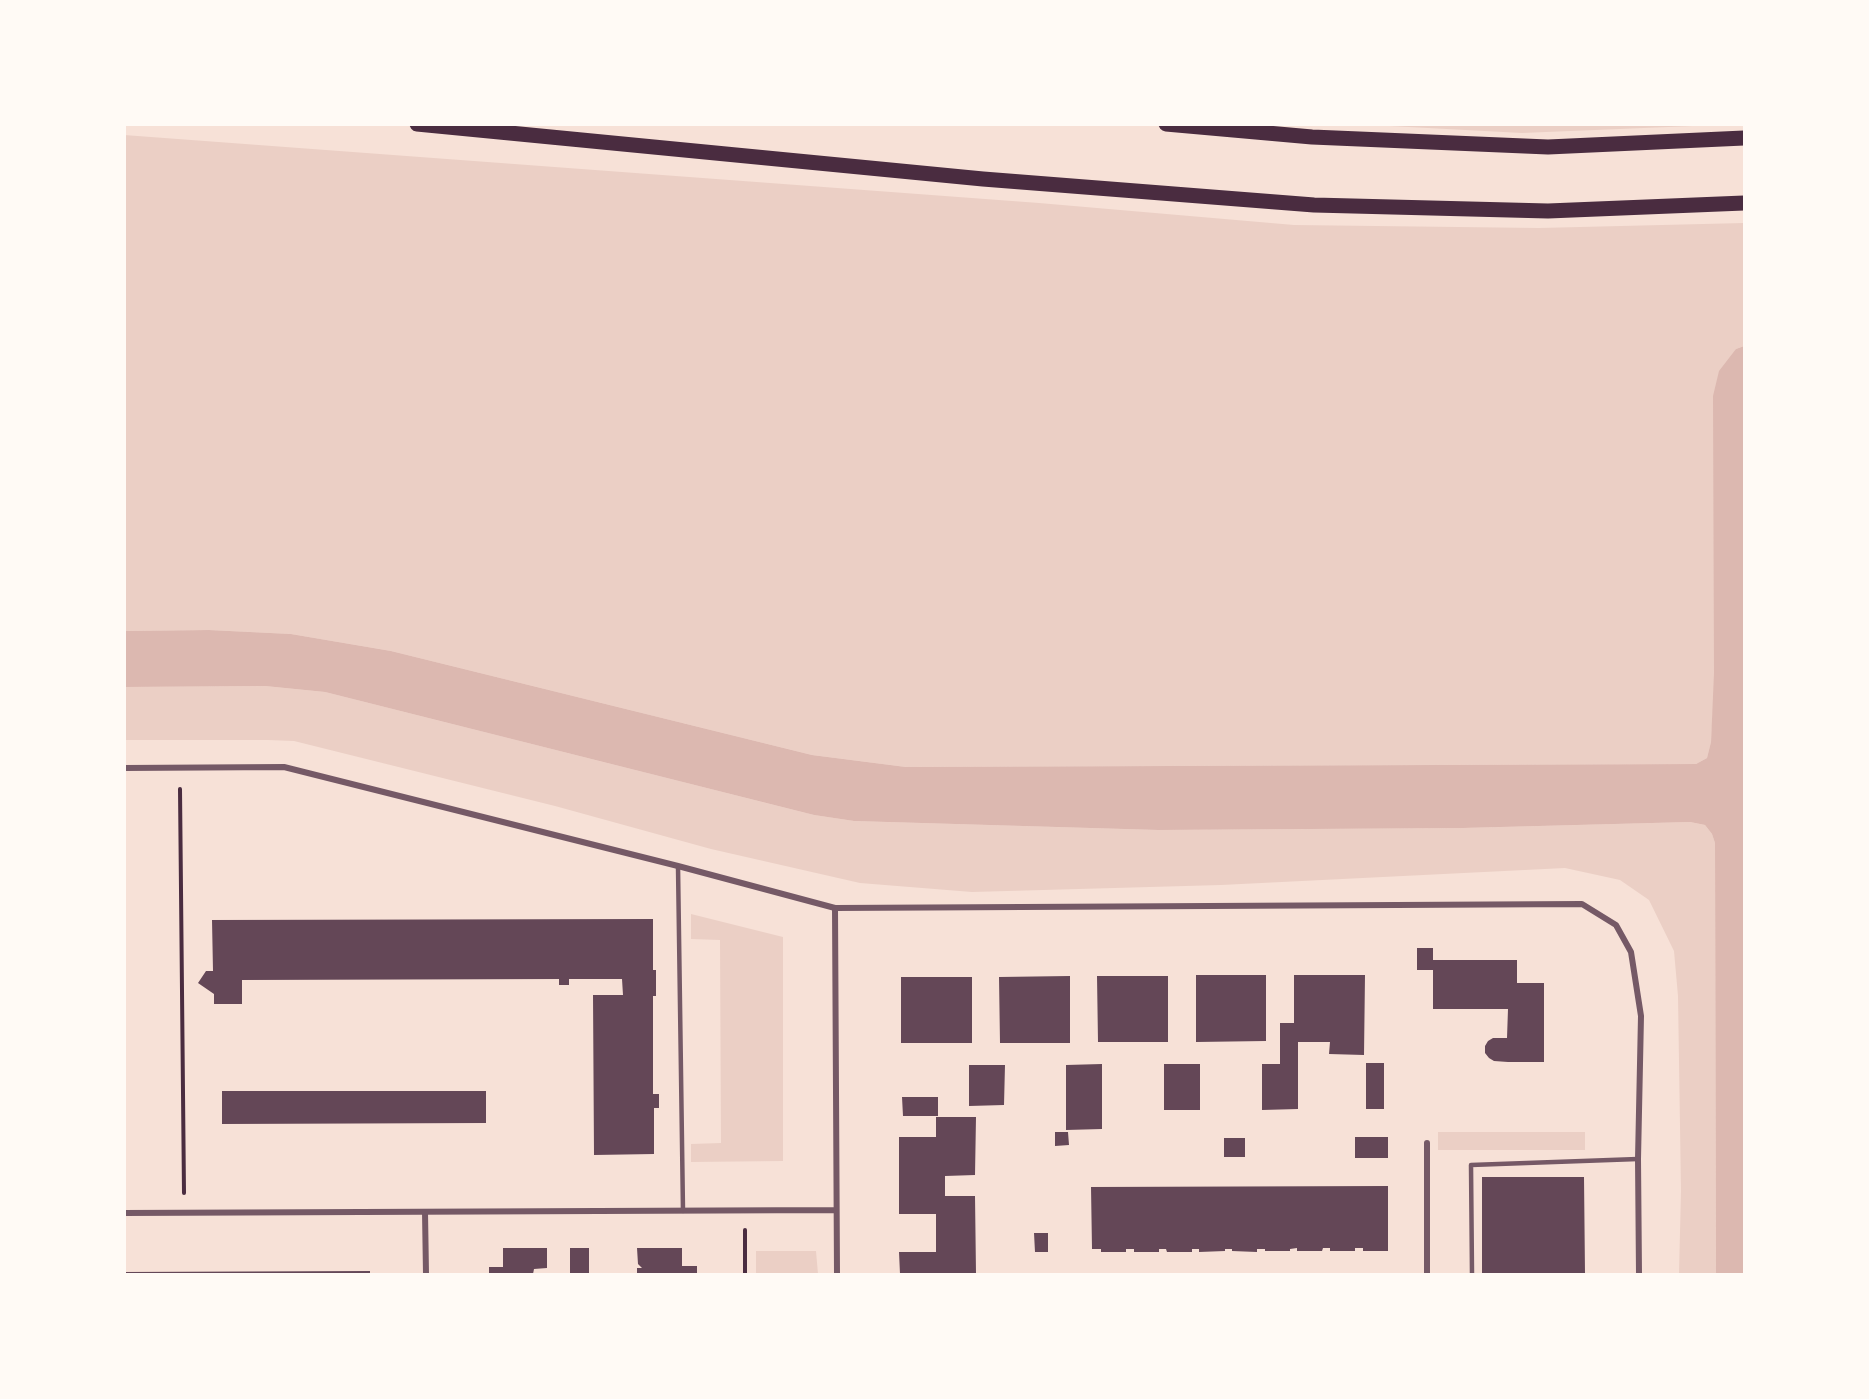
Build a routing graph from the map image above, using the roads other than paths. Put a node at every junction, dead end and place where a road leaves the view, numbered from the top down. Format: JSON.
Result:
{"nodes":[{"id":1,"x":417,"y":124,"type":"edge"},
{"id":2,"x":1166,"y":124,"type":"edge"},
{"id":3,"x":1744,"y":138,"type":"edge"},
{"id":4,"x":1744,"y":203,"type":"edge"},
{"id":5,"x":124,"y":768,"type":"edge"},
{"id":6,"x":678,"y":866,"type":"junction"},
{"id":7,"x":835,"y":908,"type":"junction"},
{"id":8,"x":1427,"y":1143,"type":"dead end"},
{"id":9,"x":1638,"y":1159,"type":"junction"},
{"id":10,"x":836,"y":1210,"type":"junction"},
{"id":11,"x":683,"y":1211,"type":"junction"},
{"id":12,"x":425,"y":1212,"type":"junction"},
{"id":13,"x":124,"y":1213,"type":"edge"},
{"id":14,"x":426,"y":1275,"type":"edge"},
{"id":15,"x":837,"y":1275,"type":"edge"},
{"id":16,"x":1427,"y":1275,"type":"edge"},
{"id":17,"x":1472,"y":1275,"type":"edge"},
{"id":18,"x":1639,"y":1275,"type":"edge"}],
"edges":[{"from":1,"to":4,"type":"main road"},
{"from":2,"to":3,"type":"main road"},
{"from":5,"to":6,"type":"street"},
{"from":6,"to":7,"type":"street"},
{"from":6,"to":11,"type":"lane"},
{"from":7,"to":9,"type":"street"},
{"from":7,"to":10,"type":"street"},
{"from":8,"to":16,"type":"street"},
{"from":9,"to":17,"type":"lane"},
{"from":9,"to":18,"type":"street"},
{"from":10,"to":11,"type":"street"},
{"from":10,"to":15,"type":"street"},
{"from":11,"to":12,"type":"street"},
{"from":12,"to":13,"type":"street"},
{"from":12,"to":14,"type":"street"}]}
